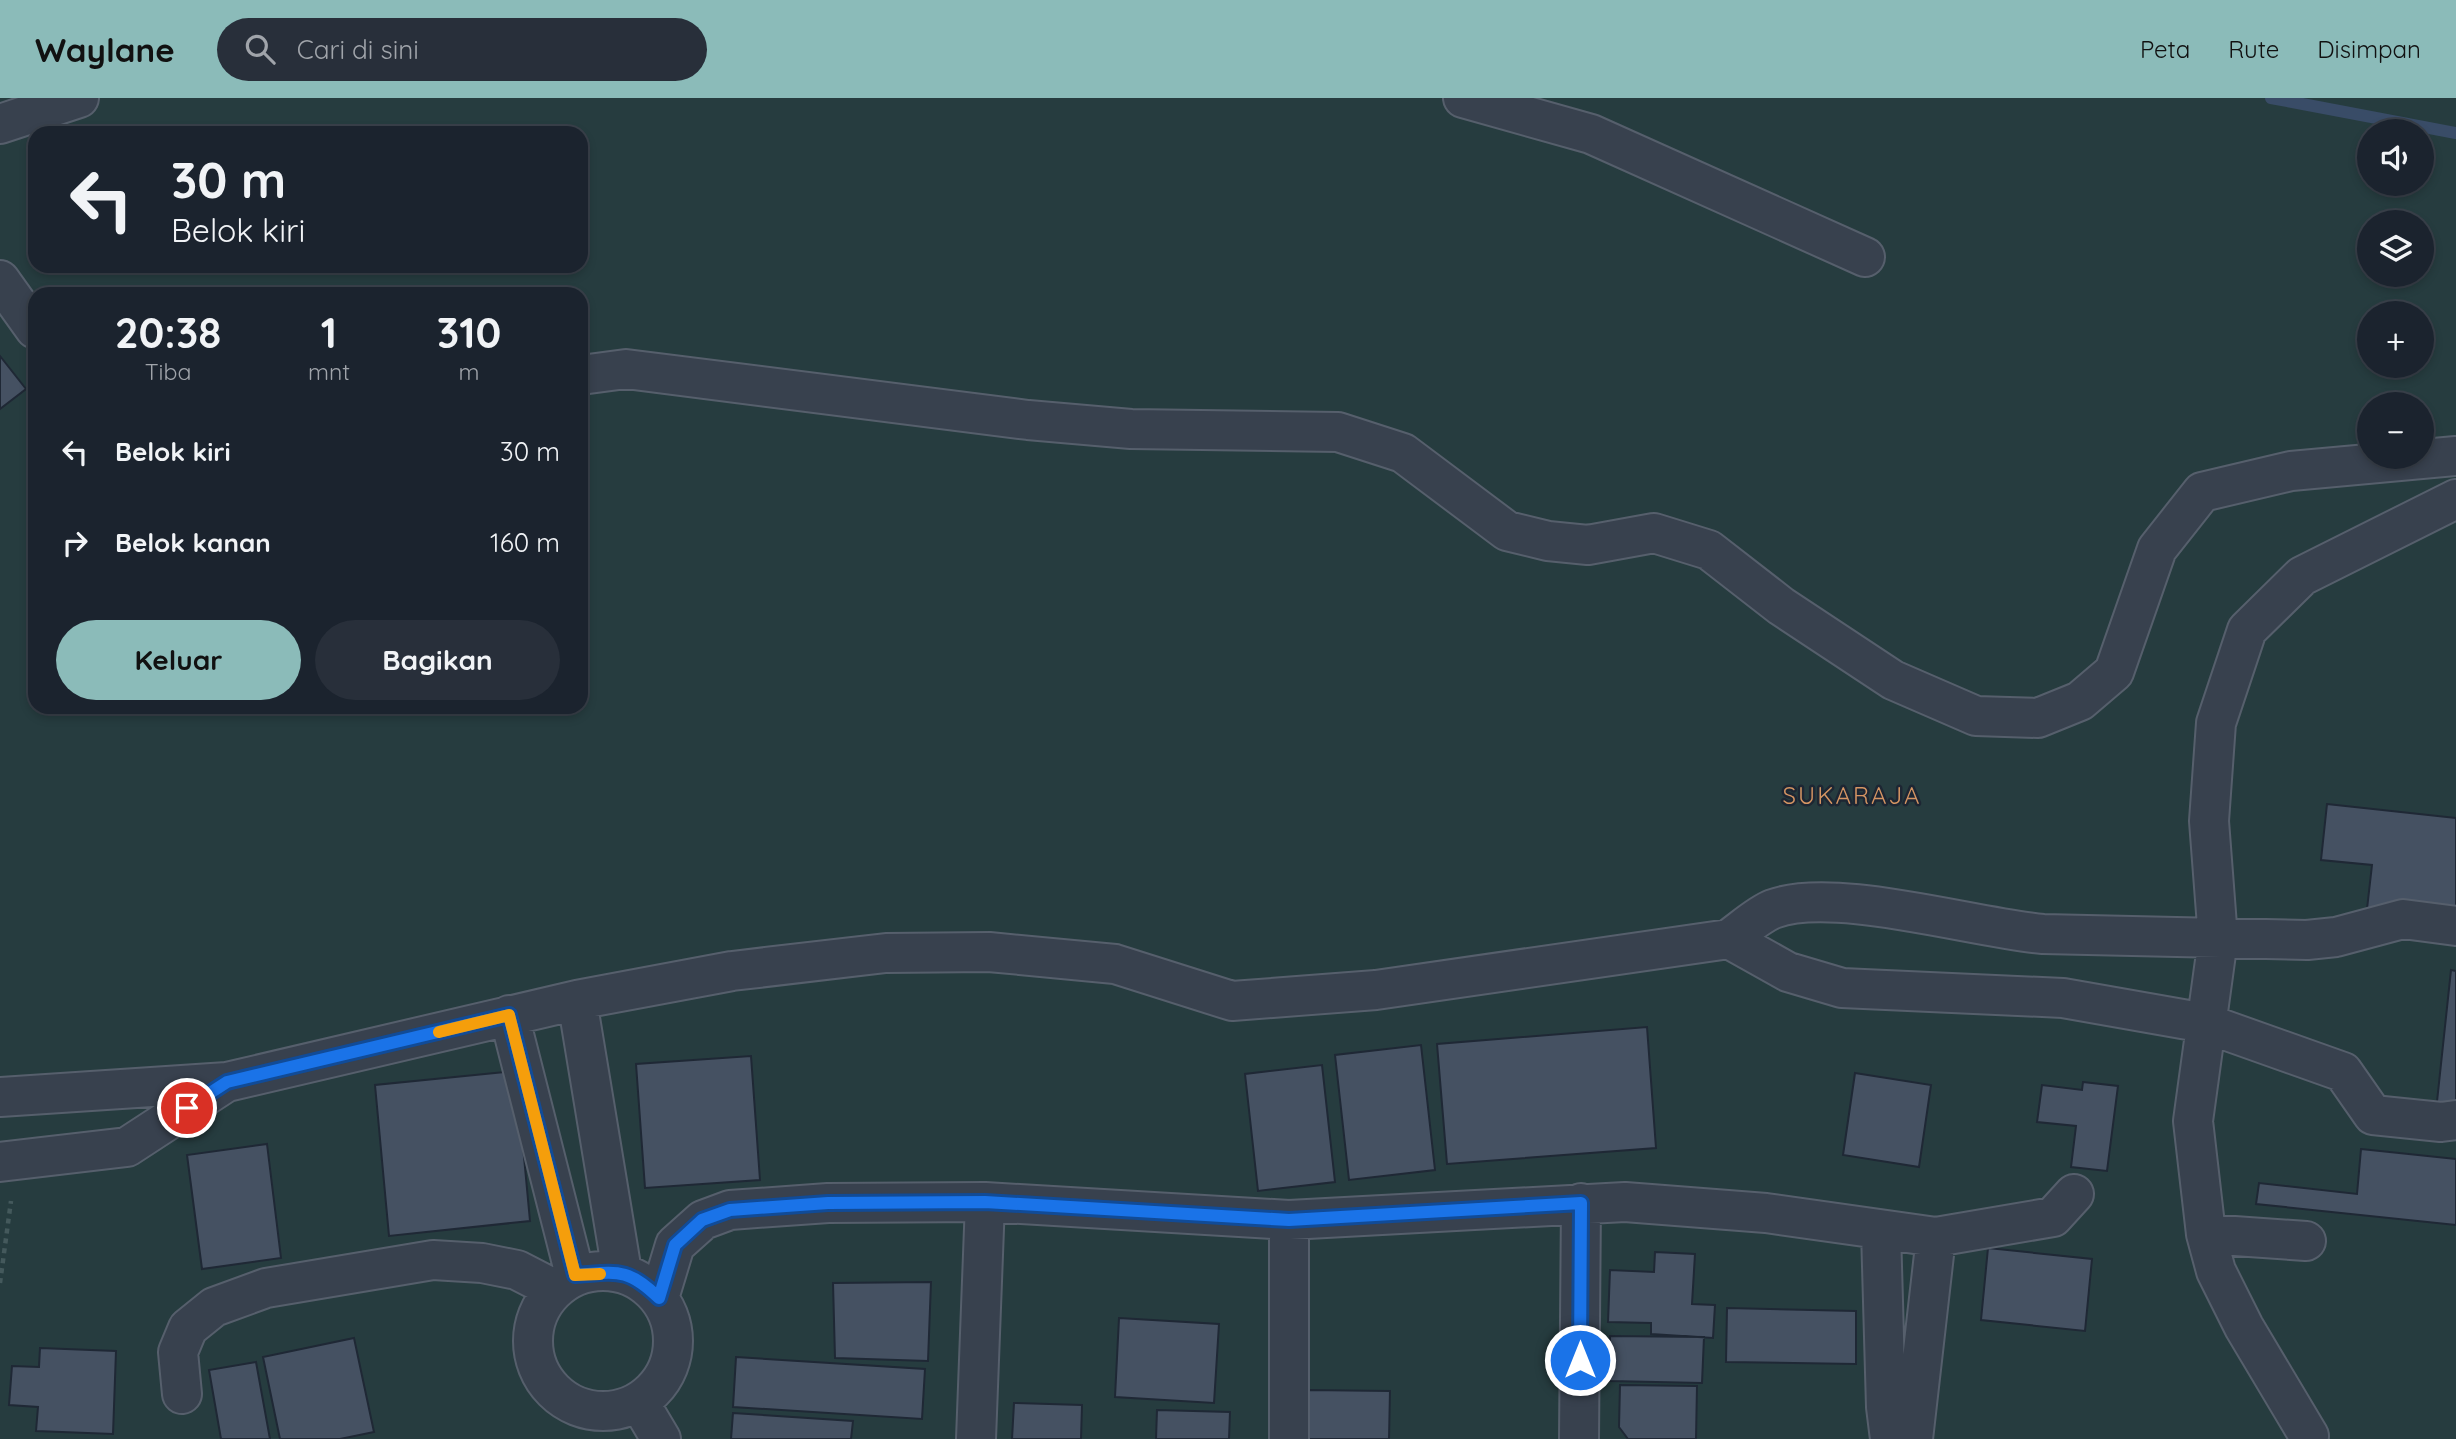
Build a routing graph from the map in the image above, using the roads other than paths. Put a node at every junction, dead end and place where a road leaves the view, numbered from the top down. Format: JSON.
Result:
{"nodes":[{"id":1,"x":79,"y":98,"type":"edge"},
{"id":2,"x":1464,"y":98,"type":"edge"},
{"id":3,"x":0,"y":124,"type":"edge"},
{"id":4,"x":1865,"y":257,"type":"dead end"},
{"id":5,"x":0,"y":280,"type":"edge"},
{"id":6,"x":28,"y":319,"type":"edge"},
{"id":7,"x":588,"y":374,"type":"edge"},
{"id":8,"x":2456,"y":456,"type":"edge"},
{"id":9,"x":2456,"y":499,"type":"edge"},
{"id":10,"x":2456,"y":926,"type":"edge"},
{"id":11,"x":1729,"y":939,"type":"junction"},
{"id":12,"x":2218,"y":939,"type":"junction"},
{"id":13,"x":577,"y":1000,"type":"junction"},
{"id":14,"x":509,"y":1015,"type":"junction"},
{"id":15,"x":2205,"y":1023,"type":"junction"},
{"id":16,"x":227,"y":1082,"type":"junction"},
{"id":17,"x":0,"y":1097,"type":"edge"},
{"id":18,"x":2456,"y":1120,"type":"edge"},
{"id":19,"x":8,"y":1162,"type":"edge"},
{"id":20,"x":2074,"y":1194,"type":"dead end"},
{"id":21,"x":985,"y":1202,"type":"junction"},
{"id":22,"x":1581,"y":1203,"type":"junction"},
{"id":23,"x":1289,"y":1220,"type":"junction"},
{"id":24,"x":1881,"y":1231,"type":"junction"},
{"id":25,"x":2206,"y":1234,"type":"junction"},
{"id":26,"x":1936,"y":1237,"type":"junction"},
{"id":27,"x":2306,"y":1241,"type":"dead end"},
{"id":28,"x":622,"y":1272,"type":"junction"},
{"id":29,"x":565,"y":1282,"type":"junction"},
{"id":30,"x":659,"y":1298,"type":"junction"},
{"id":31,"x":182,"y":1394,"type":"dead end"},
{"id":32,"x":639,"y":1402,"type":"junction"},
{"id":33,"x":2309,"y":1436,"type":"dead end"},
{"id":34,"x":661,"y":1439,"type":"edge"},
{"id":35,"x":976,"y":1439,"type":"edge"},
{"id":36,"x":1289,"y":1439,"type":"edge"},
{"id":37,"x":1579,"y":1439,"type":"edge"},
{"id":38,"x":1890,"y":1439,"type":"edge"},
{"id":39,"x":1913,"y":1439,"type":"edge"}],
"edges":[{"from":1,"to":3,"type":"street"},
{"from":2,"to":4,"type":"street"},
{"from":5,"to":6,"type":"street"},
{"from":7,"to":8,"type":"street"},
{"from":9,"to":12,"type":"street"},
{"from":10,"to":12,"type":"street"},
{"from":11,"to":12,"type":"street"},
{"from":11,"to":13,"type":"street"},
{"from":11,"to":15,"type":"street"},
{"from":12,"to":15,"type":"street"},
{"from":13,"to":14,"type":"street"},
{"from":13,"to":28,"type":"street"},
{"from":14,"to":16,"type":"street"},
{"from":14,"to":29,"type":"street"},
{"from":15,"to":18,"type":"street"},
{"from":15,"to":25,"type":"street"},
{"from":16,"to":17,"type":"street"},
{"from":16,"to":19,"type":"street"},
{"from":20,"to":26,"type":"street"},
{"from":21,"to":23,"type":"street"},
{"from":21,"to":30,"type":"street"},
{"from":21,"to":35,"type":"street"},
{"from":22,"to":23,"type":"street"},
{"from":22,"to":24,"type":"street"},
{"from":22,"to":37,"type":"street"},
{"from":23,"to":36,"type":"street"},
{"from":24,"to":26,"type":"street"},
{"from":24,"to":38,"type":"street"},
{"from":25,"to":27,"type":"street"},
{"from":25,"to":33,"type":"street"},
{"from":26,"to":39,"type":"street"},
{"from":28,"to":29,"type":"street"},
{"from":28,"to":30,"type":"street"},
{"from":29,"to":31,"type":"street"},
{"from":29,"to":32,"type":"street"},
{"from":30,"to":32,"type":"street"},
{"from":32,"to":34,"type":"street"}]}
